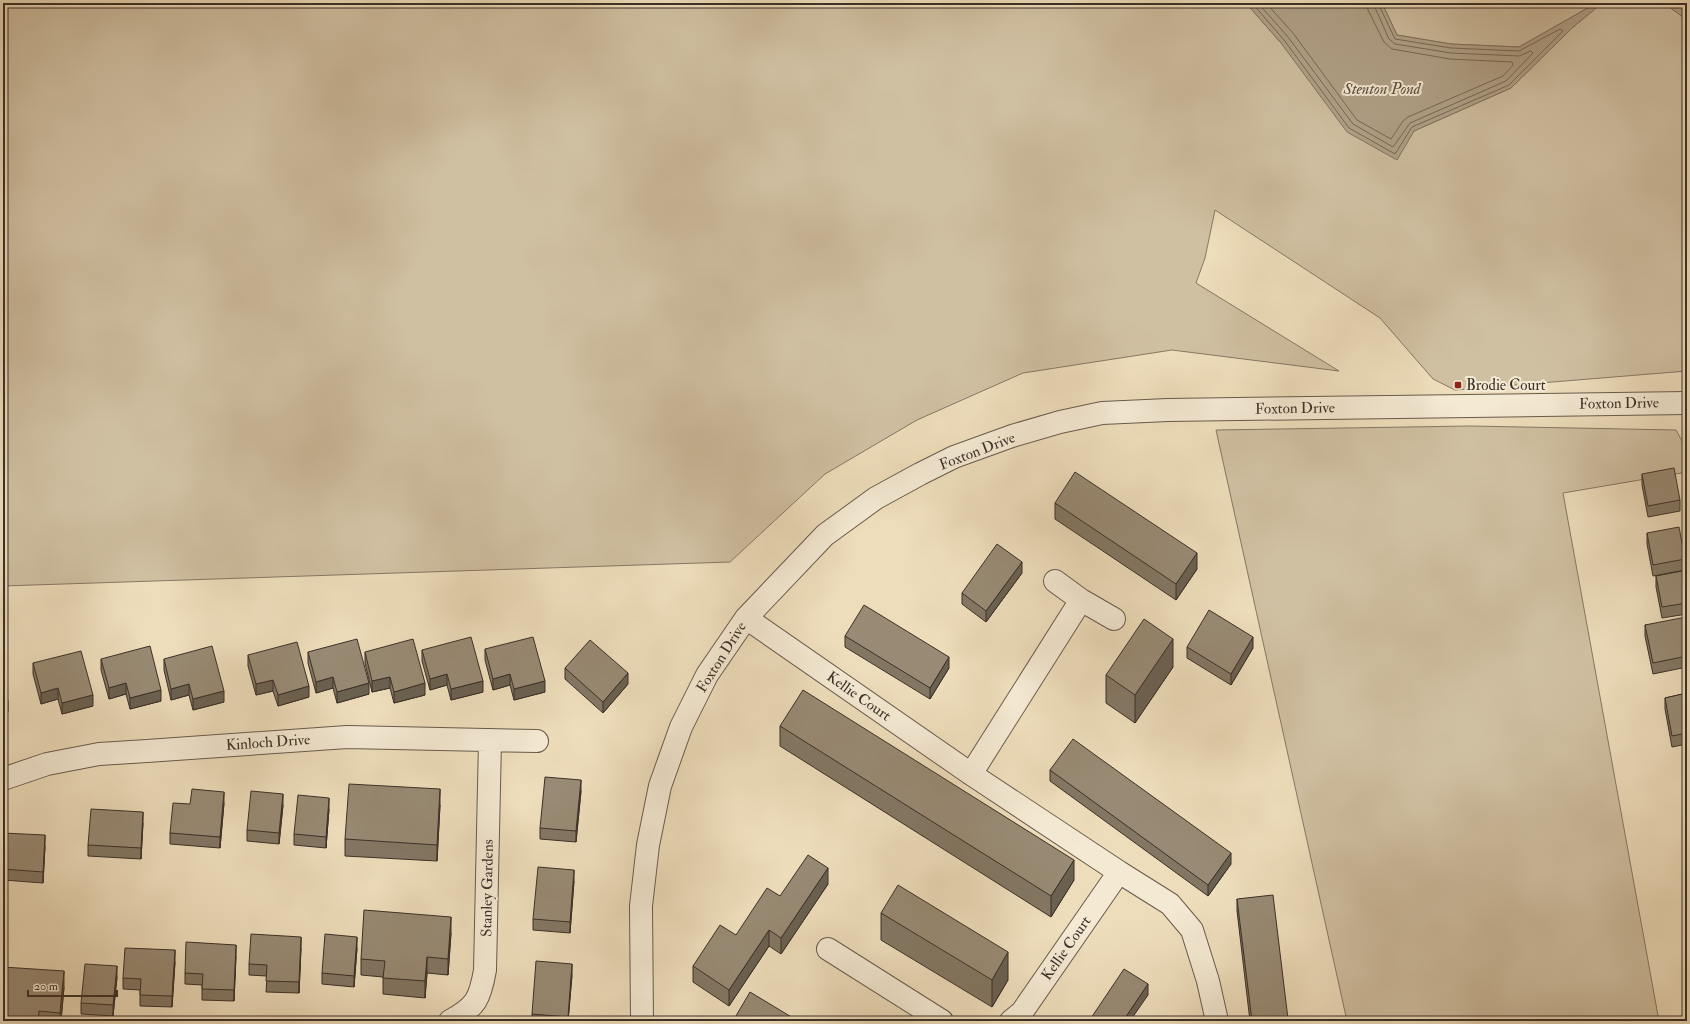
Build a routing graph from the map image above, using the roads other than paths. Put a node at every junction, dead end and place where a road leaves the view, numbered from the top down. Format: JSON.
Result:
{"nodes":[{"id":1,"x":1687,"y":403,"type":"edge"},
{"id":2,"x":1055,"y":581,"type":"dead end"},
{"id":3,"x":1082,"y":600,"type":"junction"},
{"id":4,"x":746,"y":618,"type":"junction"},
{"id":5,"x":1114,"y":619,"type":"dead end"},
{"id":6,"x":490,"y":740,"type":"junction"},
{"id":7,"x":537,"y":741,"type":"dead end"},
{"id":8,"x":971,"y":774,"type":"junction"},
{"id":9,"x":3,"y":779,"type":"edge"},
{"id":10,"x":1118,"y":872,"type":"junction"},
{"id":11,"x":828,"y":949,"type":"dead end"},
{"id":12,"x":450,"y":1021,"type":"edge"},
{"id":13,"x":642,"y":1021,"type":"edge"},
{"id":14,"x":942,"y":1021,"type":"edge"},
{"id":15,"x":1011,"y":1021,"type":"edge"},
{"id":16,"x":1217,"y":1021,"type":"edge"}],
"edges":[{"from":1,"to":4,"type":"street","name":"Foxton Drive"},
{"from":2,"to":3,"type":"street"},
{"from":3,"to":5,"type":"street"},
{"from":3,"to":8,"type":"street"},
{"from":4,"to":8,"type":"street","name":"Kellie Court"},
{"from":4,"to":13,"type":"street","name":"Foxton Drive"},
{"from":6,"to":7,"type":"street","name":"Kinloch Drive"},
{"from":6,"to":9,"type":"street","name":"Kinloch Drive"},
{"from":6,"to":12,"type":"street","name":"Stanley Gardens"},
{"from":8,"to":10,"type":"street","name":"Kellie Court"},
{"from":10,"to":15,"type":"street","name":"Kellie Court"},
{"from":10,"to":16,"type":"street","name":"Kellie Court"},
{"from":11,"to":14,"type":"street"}]}
